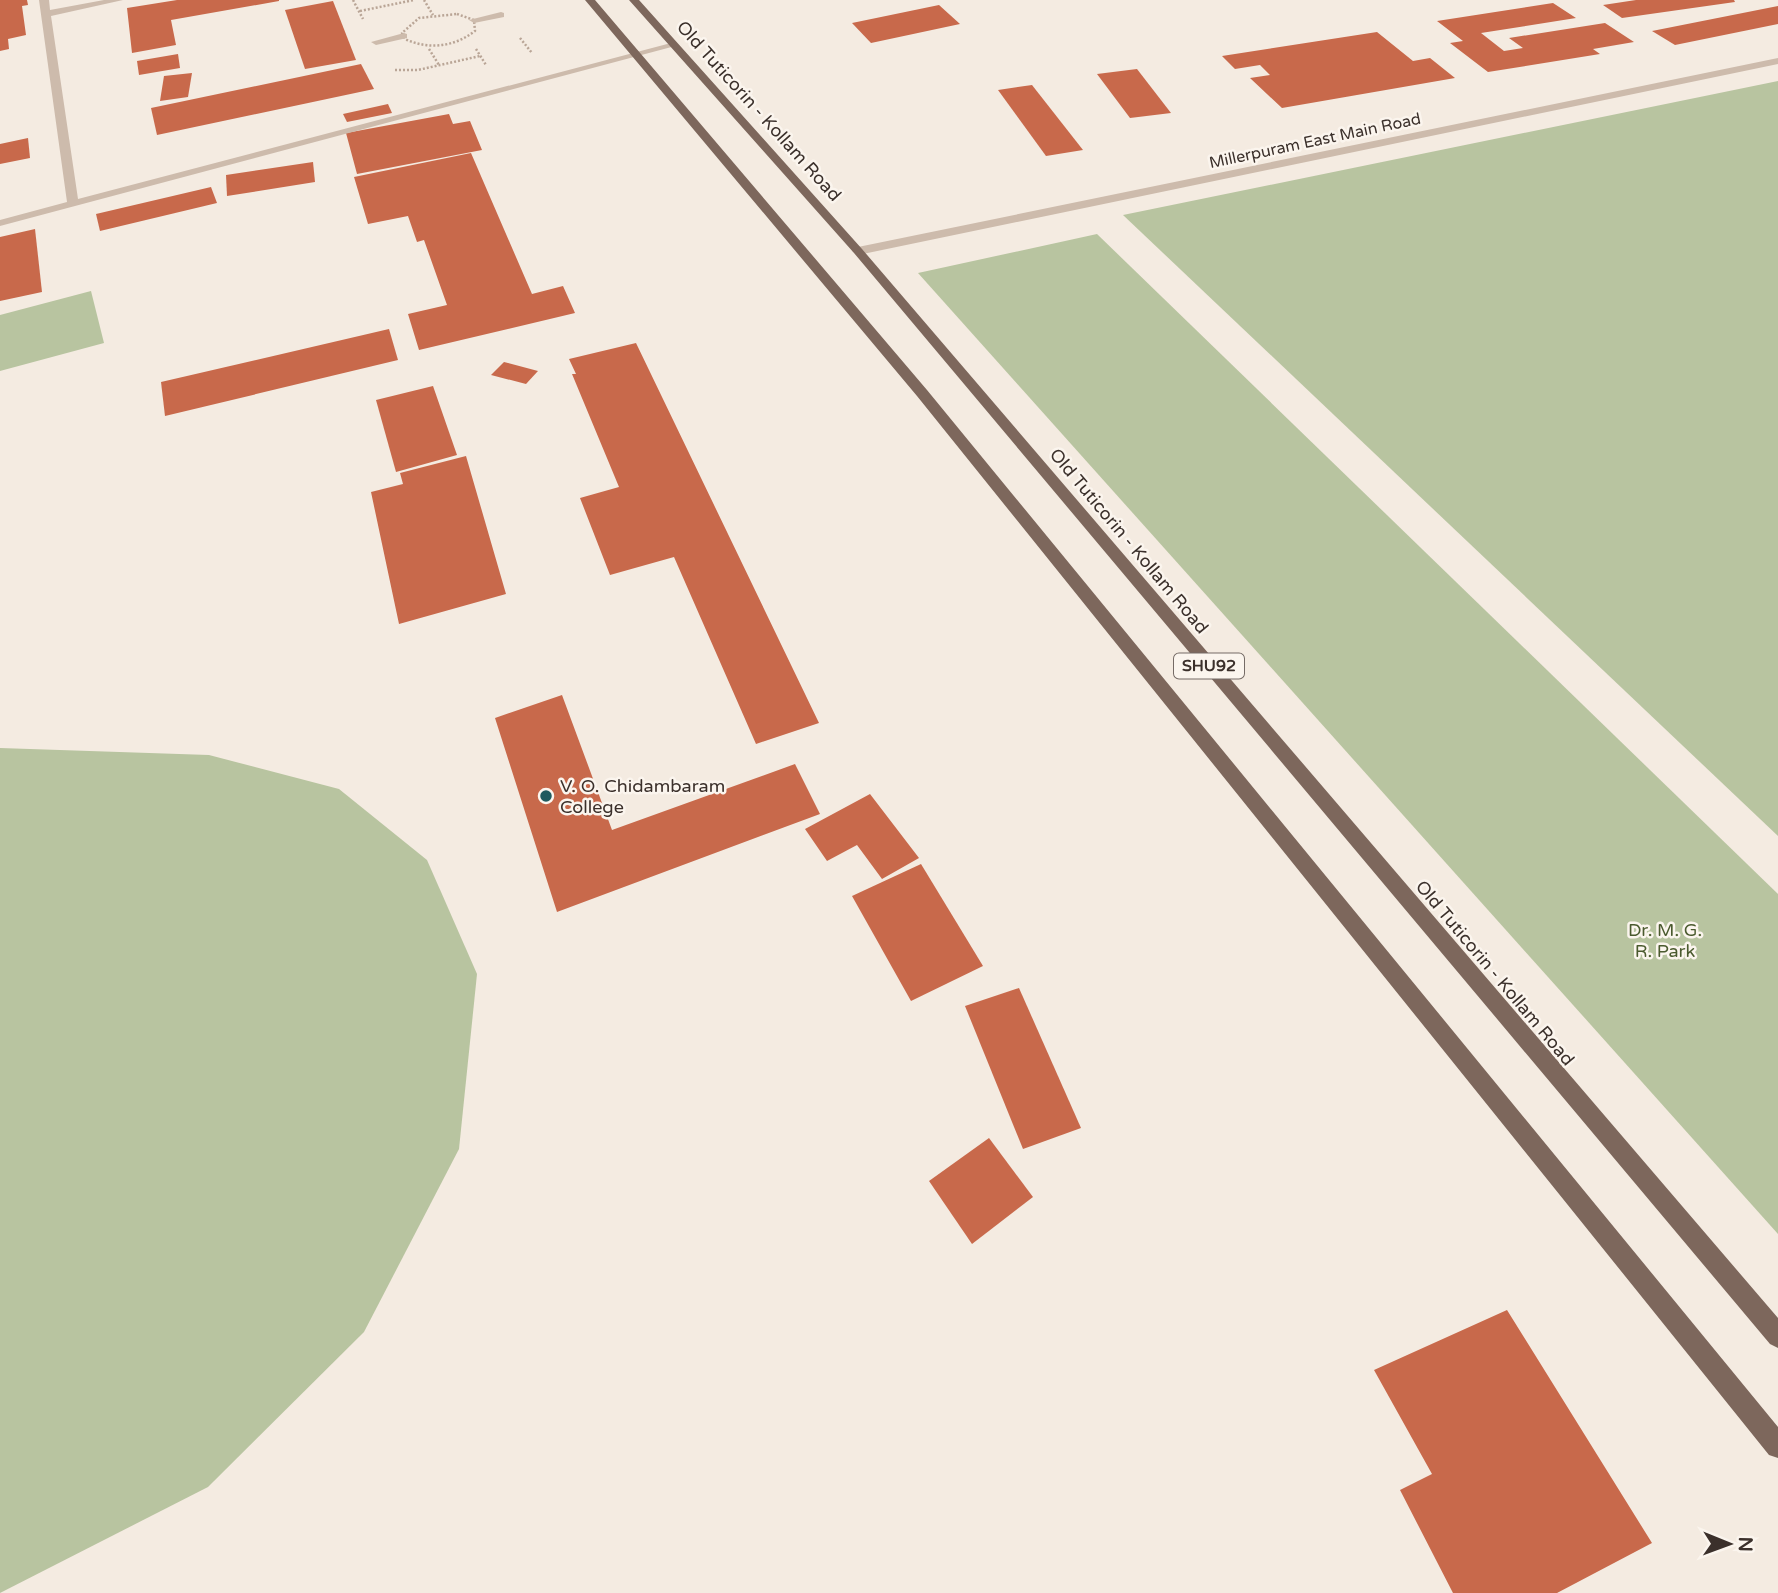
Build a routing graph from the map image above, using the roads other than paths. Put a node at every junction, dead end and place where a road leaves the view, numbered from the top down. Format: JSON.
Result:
{"nodes":[{"id":1,"x":44,"y":0,"type":"edge"},
{"id":2,"x":118,"y":0,"type":"edge"},
{"id":3,"x":590,"y":0,"type":"edge"},
{"id":4,"x":634,"y":0,"type":"edge"},
{"id":5,"x":46,"y":14,"type":"junction"},
{"id":6,"x":501,"y":15,"type":"road end"},
{"id":7,"x":474,"y":20,"type":"road end"},
{"id":8,"x":404,"y":36,"type":"road end"},
{"id":9,"x":376,"y":42,"type":"dead end"},
{"id":10,"x":674,"y":45,"type":"junction"},
{"id":11,"x":636,"y":56,"type":"junction"},
{"id":12,"x":1778,"y":61,"type":"edge"},
{"id":13,"x":72,"y":205,"type":"junction"},
{"id":14,"x":0,"y":223,"type":"edge"},
{"id":15,"x":858,"y":251,"type":"junction"},
{"id":16,"x":1778,"y":1336,"type":"edge"},
{"id":17,"x":1778,"y":1446,"type":"edge"}],
"edges":[{"from":1,"to":5,"type":"street"},
{"from":2,"to":5,"type":"street"},
{"from":3,"to":11,"type":"main road"},
{"from":4,"to":10,"type":"main road","name":"Old Tuticorin - Kollam Road","number":"SHU92"},
{"from":5,"to":13,"type":"street"},
{"from":6,"to":7,"type":"street"},
{"from":8,"to":9,"type":"street"},
{"from":10,"to":11,"type":"street"},
{"from":10,"to":15,"type":"main road","name":"Old Tuticorin - Kollam Road","number":"SHU92"},
{"from":11,"to":13,"type":"street"},
{"from":11,"to":17,"type":"main road"},
{"from":12,"to":15,"type":"street","name":"Millerpuram East Main Road"},
{"from":13,"to":14,"type":"street"},
{"from":15,"to":16,"type":"main road","name":"Old Tuticorin - Kollam Road","number":"SHU92"}]}
